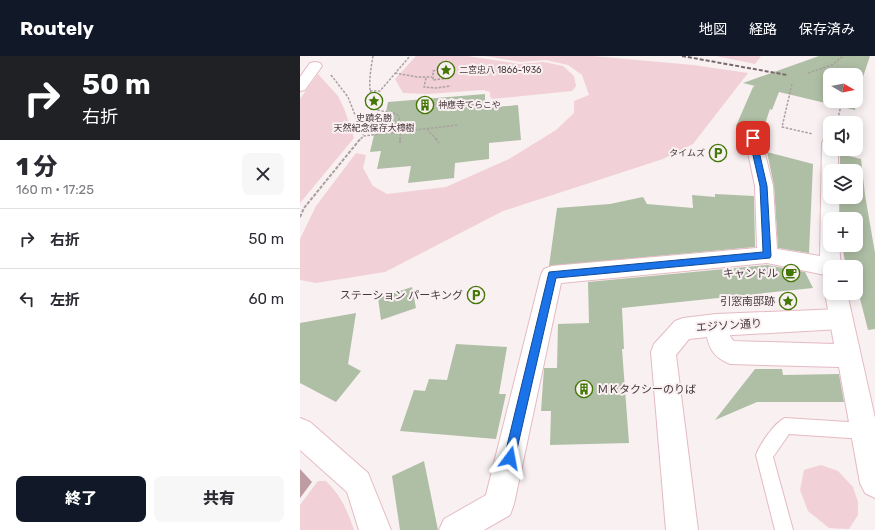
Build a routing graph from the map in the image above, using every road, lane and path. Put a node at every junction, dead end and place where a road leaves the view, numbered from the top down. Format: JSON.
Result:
{"nodes":[{"id":1,"x":373,"y":56,"type":"edge"},
{"id":2,"x":410,"y":56,"type":"edge"},
{"id":3,"x":843,"y":56,"type":"edge"},
{"id":4,"x":315,"y":66,"type":"joint"},
{"id":5,"x":808,"y":72,"type":"dead end"},
{"id":6,"x":395,"y":73,"type":"junction"},
{"id":7,"x":426,"y":78,"type":"junction"},
{"id":8,"x":432,"y":78,"type":"junction"},
{"id":9,"x":792,"y":84,"type":"dead end"},
{"id":10,"x":451,"y":86,"type":"dead end"},
{"id":11,"x":300,"y":87,"type":"edge"},
{"id":12,"x":370,"y":91,"type":"junction"},
{"id":13,"x":458,"y":125,"type":"dead end"},
{"id":14,"x":427,"y":129,"type":"junction"},
{"id":15,"x":402,"y":131,"type":"junction"},
{"id":16,"x":363,"y":136,"type":"junction"},
{"id":17,"x":823,"y":136,"type":"edge"},
{"id":18,"x":753,"y":138,"type":"dead end"},
{"id":19,"x":400,"y":143,"type":"dead end"},
{"id":20,"x":439,"y":143,"type":"dead end"},
{"id":21,"x":830,"y":156,"type":"edge"},
{"id":22,"x":300,"y":217,"type":"edge"},
{"id":23,"x":767,"y":256,"type":"junction"},
{"id":24,"x":830,"y":260,"type":"edge"},
{"id":25,"x":823,"y":266,"type":"edge"},
{"id":26,"x":837,"y":300,"type":"edge"},
{"id":27,"x":840,"y":319,"type":"junction"},
{"id":28,"x":716,"y":325,"type":"junction"},
{"id":29,"x":848,"y":356,"type":"junction"},
{"id":30,"x":864,"y":431,"type":"junction"},
{"id":31,"x":300,"y":432,"type":"edge"},
{"id":32,"x":875,"y":483,"type":"edge"},
{"id":33,"x":375,"y":530,"type":"edge"},
{"id":34,"x":455,"y":530,"type":"edge"},
{"id":35,"x":682,"y":530,"type":"edge"},
{"id":36,"x":784,"y":530,"type":"edge"}],
"edges":[{"from":1,"to":12,"type":"path"},
{"from":2,"to":6,"type":"path"},
{"from":3,"to":5,"type":"path"},
{"from":4,"to":11,"type":"street"},
{"from":4,"to":16,"type":"path"},
{"from":6,"to":7,"type":"path"},
{"from":6,"to":12,"type":"path"},
{"from":7,"to":8,"type":"path"},
{"from":7,"to":10,"type":"path"},
{"from":8,"to":8,"type":"path"},
{"from":9,"to":17,"type":"path"},
{"from":12,"to":15,"type":"path"},
{"from":13,"to":14,"type":"path"},
{"from":14,"to":15,"type":"path"},
{"from":14,"to":20,"type":"path"},
{"from":15,"to":16,"type":"path"},
{"from":15,"to":19,"type":"path"},
{"from":16,"to":22,"type":"path"},
{"from":18,"to":23,"type":"street"},
{"from":21,"to":24,"type":"street"},
{"from":23,"to":25,"type":"street"},
{"from":23,"to":34,"type":"street"},
{"from":26,"to":27,"type":"street"},
{"from":27,"to":28,"type":"street","name":"エジソン通り"},
{"from":27,"to":29,"type":"street"},
{"from":28,"to":29,"type":"street"},
{"from":28,"to":35,"type":"street","name":"エジソン通り"},
{"from":29,"to":30,"type":"street"},
{"from":30,"to":32,"type":"street"},
{"from":30,"to":36,"type":"lane"},
{"from":31,"to":33,"type":"street"}]}
